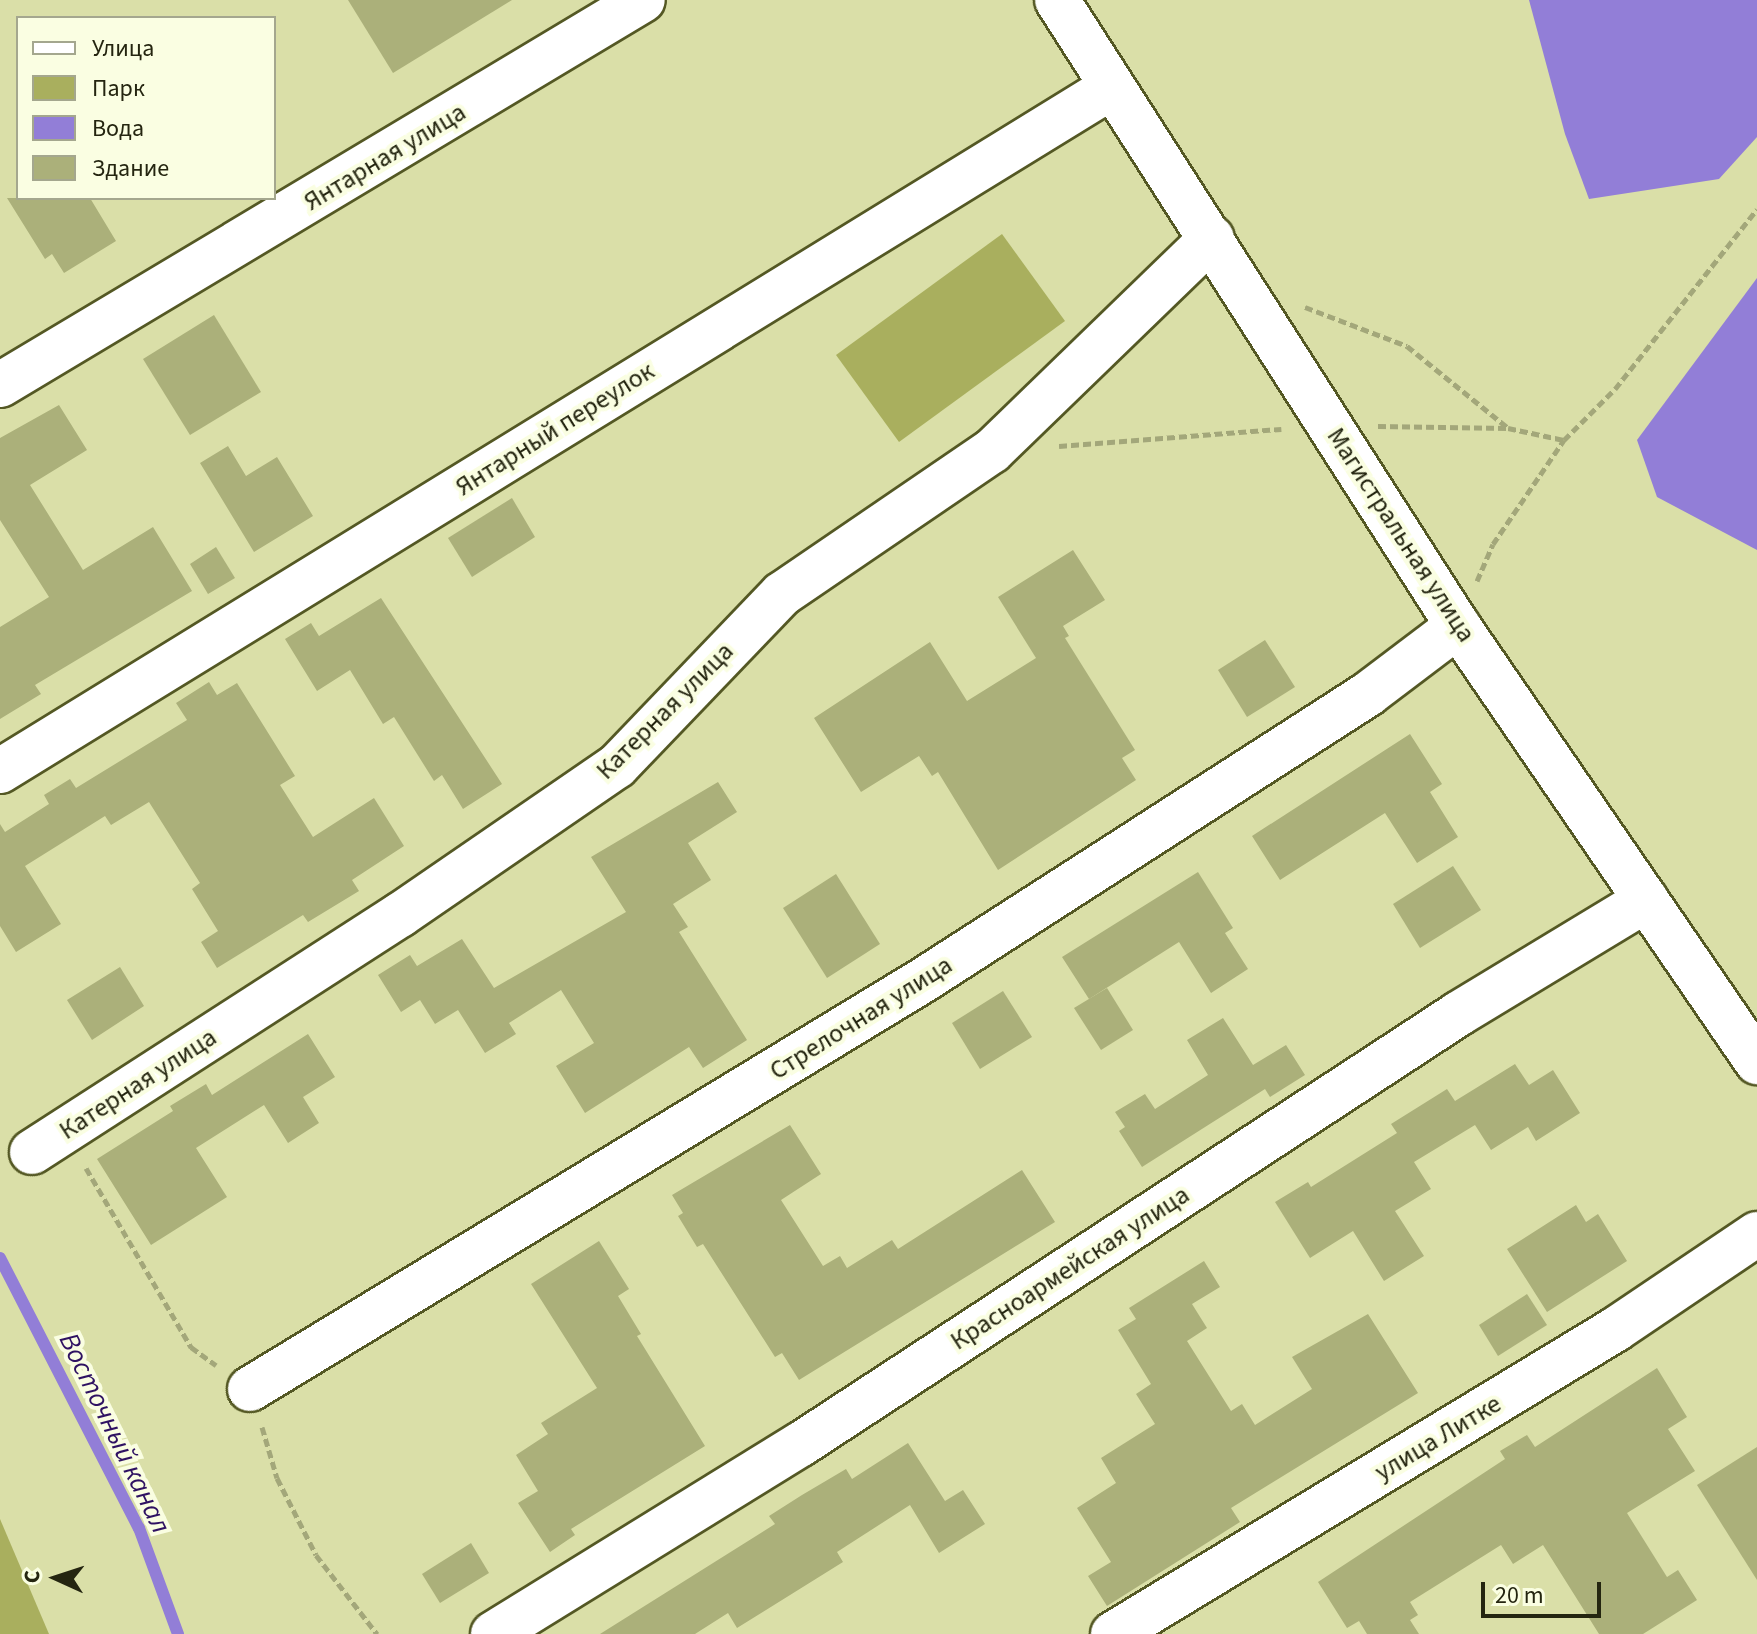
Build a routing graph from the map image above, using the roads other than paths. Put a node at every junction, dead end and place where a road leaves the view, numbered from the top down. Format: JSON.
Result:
{"nodes":[{"id":1,"x":643,"y":0,"type":"edge"},
{"id":2,"x":1057,"y":0,"type":"edge"},
{"id":3,"x":1110,"y":88,"type":"junction"},
{"id":4,"x":1212,"y":238,"type":"junction"},
{"id":5,"x":0,"y":385,"type":"edge"},
{"id":6,"x":1458,"y":626,"type":"junction"},
{"id":7,"x":0,"y":771,"type":"edge"},
{"id":8,"x":1646,"y":900,"type":"junction"},
{"id":9,"x":1757,"y":1062,"type":"edge"},
{"id":10,"x":32,"y":1152,"type":"dead end"},
{"id":11,"x":1757,"y":1234,"type":"edge"},
{"id":12,"x":250,"y":1389,"type":"dead end"},
{"id":13,"x":493,"y":1634,"type":"edge"},
{"id":14,"x":1113,"y":1634,"type":"edge"}],
"edges":[{"from":1,"to":5,"type":"street","name":"Янтарная улица"},
{"from":2,"to":3,"type":"street","name":"Магистральная улица"},
{"from":3,"to":4,"type":"street","name":"Магистральная улица"},
{"from":3,"to":7,"type":"street","name":"Янтарный переулок"},
{"from":4,"to":6,"type":"street","name":"Магистральная улица"},
{"from":4,"to":10,"type":"street","name":"Катерная улица"},
{"from":6,"to":8,"type":"street","name":"Магистральная улица"},
{"from":6,"to":12,"type":"street","name":"Стрелочная улица"},
{"from":8,"to":9,"type":"street","name":"Магистральная улица"},
{"from":8,"to":13,"type":"street","name":"Красноармейская улица"},
{"from":11,"to":14,"type":"street","name":"улица Литке"}]}
